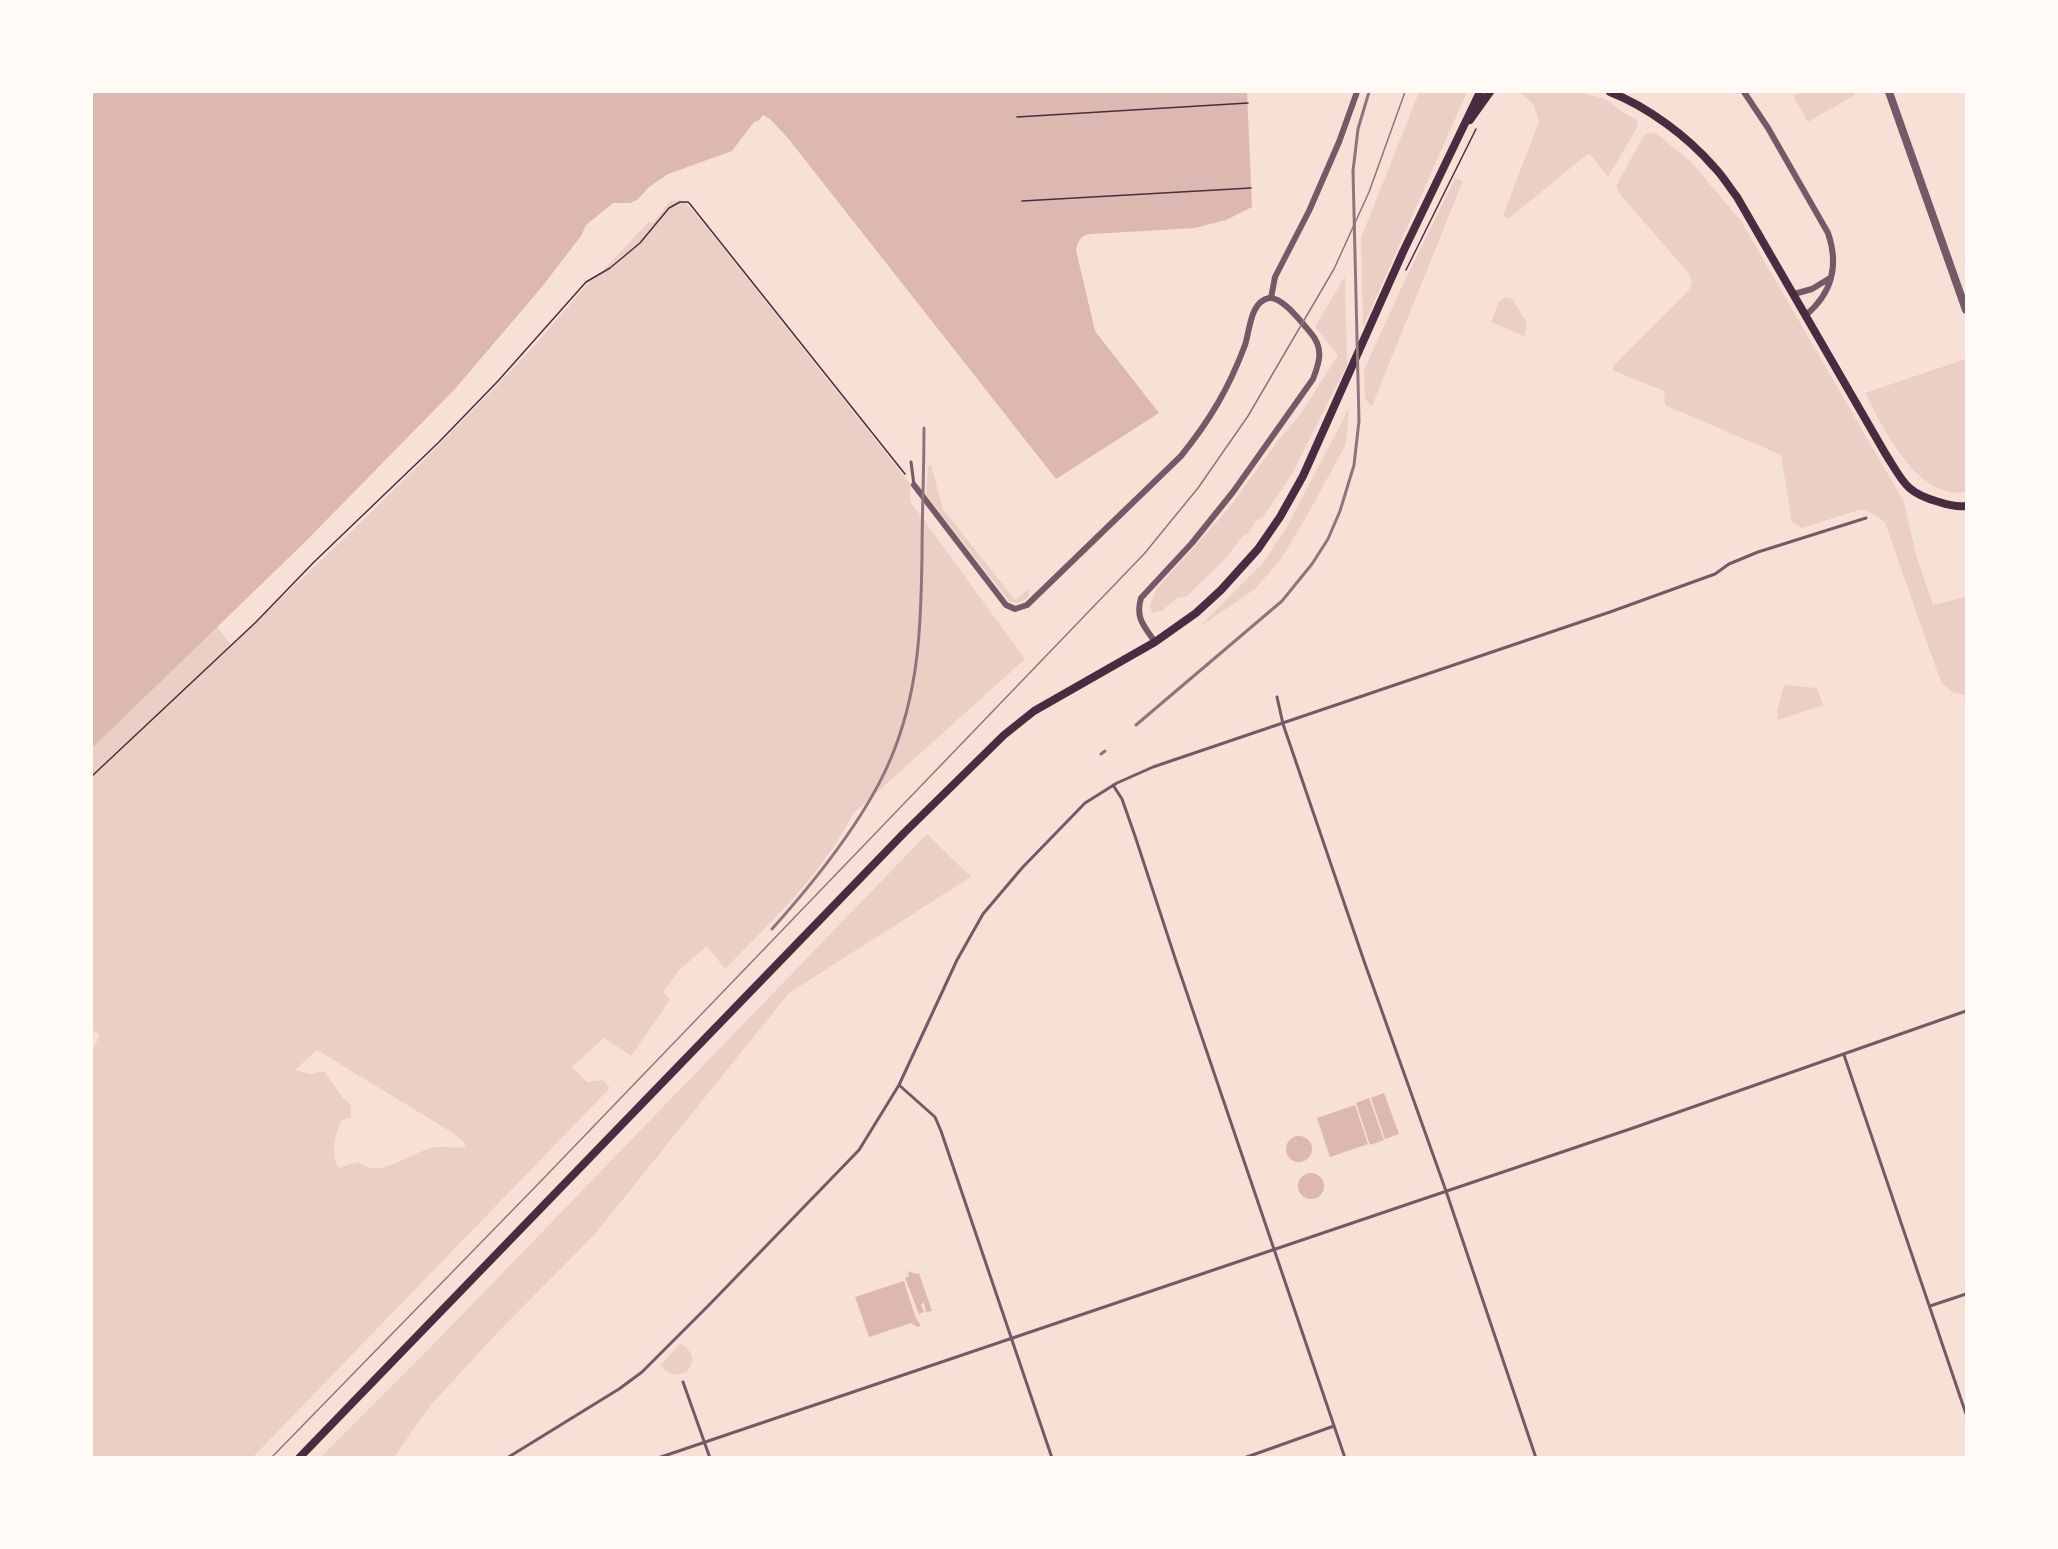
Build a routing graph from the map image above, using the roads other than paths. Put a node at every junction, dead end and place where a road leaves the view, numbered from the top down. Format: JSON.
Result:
{"nodes":[{"id":1,"x":1357,"y":92,"type":"edge"},
{"id":2,"x":1480,"y":92,"type":"edge"},
{"id":3,"x":1490,"y":92,"type":"edge"},
{"id":4,"x":1610,"y":92,"type":"edge"},
{"id":5,"x":1744,"y":92,"type":"edge"},
{"id":6,"x":1889,"y":92,"type":"edge"},
{"id":7,"x":1462,"y":130,"type":"junction"},
{"id":8,"x":1831,"y":278,"type":"junction"},
{"id":9,"x":1794,"y":294,"type":"junction"},
{"id":10,"x":1271,"y":298,"type":"junction"},
{"id":11,"x":1966,"y":304,"type":"edge"},
{"id":12,"x":1806,"y":315,"type":"junction"},
{"id":13,"x":911,"y":462,"type":"dead end"},
{"id":14,"x":914,"y":485,"type":"joint"},
{"id":15,"x":1966,"y":506,"type":"edge"},
{"id":16,"x":1866,"y":518,"type":"dead end"},
{"id":17,"x":1155,"y":642,"type":"junction"},
{"id":18,"x":1277,"y":697,"type":"dead end"},
{"id":19,"x":1283,"y":724,"type":"junction"},
{"id":20,"x":1113,"y":784,"type":"junction"},
{"id":21,"x":1966,"y":1011,"type":"edge"},
{"id":22,"x":1844,"y":1054,"type":"junction"},
{"id":23,"x":899,"y":1085,"type":"junction"},
{"id":24,"x":1446,"y":1191,"type":"junction"},
{"id":25,"x":1275,"y":1248,"type":"junction"},
{"id":26,"x":1966,"y":1294,"type":"edge"},
{"id":27,"x":1930,"y":1306,"type":"junction"},
{"id":28,"x":1011,"y":1339,"type":"junction"},
{"id":29,"x":683,"y":1382,"type":"dead end"},
{"id":30,"x":1966,"y":1414,"type":"edge"},
{"id":31,"x":1334,"y":1426,"type":"junction"},
{"id":32,"x":704,"y":1441,"type":"junction"},
{"id":33,"x":299,"y":1458,"type":"edge"},
{"id":34,"x":507,"y":1458,"type":"edge"},
{"id":35,"x":658,"y":1458,"type":"edge"},
{"id":36,"x":710,"y":1458,"type":"edge"},
{"id":37,"x":1052,"y":1458,"type":"edge"},
{"id":38,"x":1244,"y":1458,"type":"edge"},
{"id":39,"x":1345,"y":1458,"type":"edge"},
{"id":40,"x":1536,"y":1458,"type":"edge"}],
"edges":[{"from":1,"to":10,"type":"street"},
{"from":2,"to":7,"type":"main road"},
{"from":3,"to":7,"type":"main road"},
{"from":4,"to":9,"type":"main road"},
{"from":5,"to":8,"type":"street"},
{"from":6,"to":11,"type":"street"},
{"from":7,"to":17,"type":"main road"},
{"from":8,"to":9,"type":"street"},
{"from":8,"to":12,"type":"street"},
{"from":9,"to":12,"type":"main road"},
{"from":10,"to":14,"type":"street"},
{"from":10,"to":17,"type":"street"},
{"from":12,"to":15,"type":"main road"},
{"from":13,"to":14,"type":"lane"},
{"from":16,"to":19,"type":"lane"},
{"from":17,"to":33,"type":"main road"},
{"from":18,"to":19,"type":"lane"},
{"from":19,"to":20,"type":"lane"},
{"from":19,"to":24,"type":"lane"},
{"from":20,"to":23,"type":"lane"},
{"from":20,"to":25,"type":"lane"},
{"from":21,"to":22,"type":"lane"},
{"from":22,"to":24,"type":"lane"},
{"from":22,"to":27,"type":"lane"},
{"from":23,"to":28,"type":"lane"},
{"from":23,"to":34,"type":"lane"},
{"from":24,"to":25,"type":"lane"},
{"from":24,"to":40,"type":"lane"},
{"from":25,"to":28,"type":"lane"},
{"from":25,"to":31,"type":"lane"},
{"from":26,"to":27,"type":"lane"},
{"from":27,"to":30,"type":"lane"},
{"from":28,"to":32,"type":"lane"},
{"from":28,"to":37,"type":"lane"},
{"from":29,"to":32,"type":"lane"},
{"from":31,"to":38,"type":"lane"},
{"from":31,"to":39,"type":"lane"},
{"from":32,"to":35,"type":"lane"},
{"from":32,"to":36,"type":"lane"}]}
